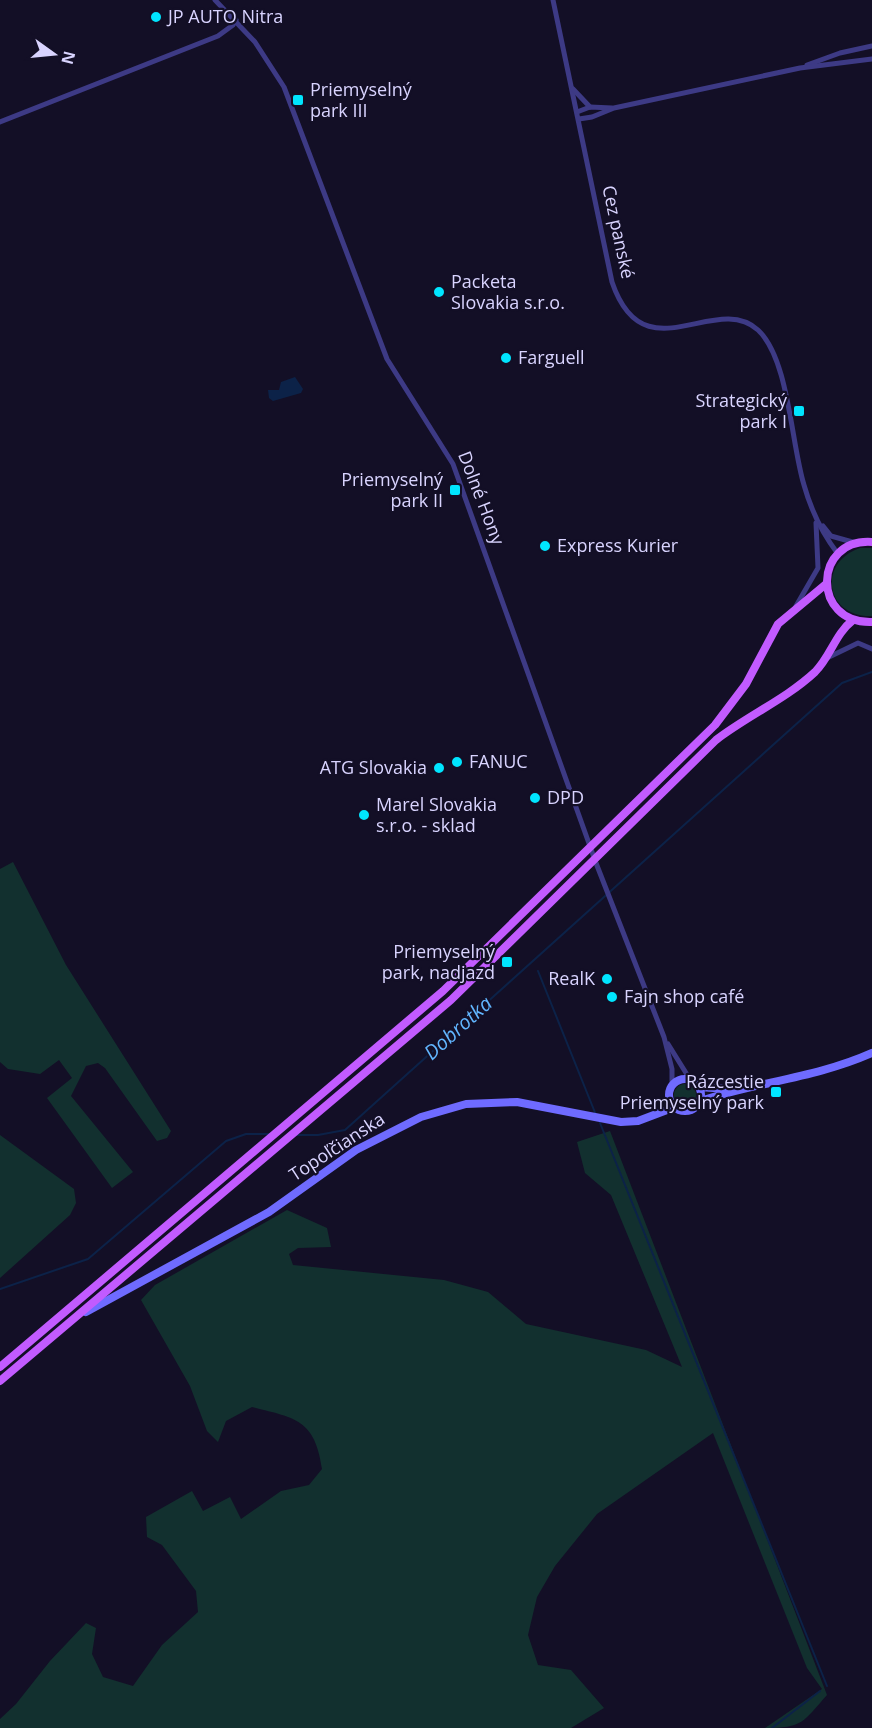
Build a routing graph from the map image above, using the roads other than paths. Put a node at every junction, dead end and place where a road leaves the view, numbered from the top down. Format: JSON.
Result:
{"nodes":[{"id":1,"x":215,"y":0,"type":"edge"},
{"id":2,"x":553,"y":0,"type":"edge"},
{"id":3,"x":236,"y":20,"type":"junction"},
{"id":4,"x":872,"y":46,"type":"edge"},
{"id":5,"x":872,"y":59,"type":"edge"},
{"id":6,"x":800,"y":68,"type":"junction"},
{"id":7,"x":573,"y":88,"type":"junction"},
{"id":8,"x":590,"y":107,"type":"junction"},
{"id":9,"x":614,"y":108,"type":"junction"},
{"id":10,"x":577,"y":112,"type":"junction"},
{"id":11,"x":579,"y":119,"type":"junction"},
{"id":12,"x":0,"y":122,"type":"edge"},
{"id":13,"x":816,"y":518,"type":"junction"},
{"id":14,"x":857,"y":543,"type":"junction"},
{"id":15,"x":872,"y":543,"type":"edge"},
{"id":16,"x":838,"y":554,"type":"junction"},
{"id":17,"x":826,"y":584,"type":"junction"},
{"id":18,"x":794,"y":608,"type":"junction"},
{"id":19,"x":853,"y":620,"type":"junction"},
{"id":20,"x":872,"y":622,"type":"edge"},
{"id":21,"x":872,"y":649,"type":"edge"},
{"id":22,"x":825,"y":658,"type":"junction"},
{"id":23,"x":664,"y":1037,"type":"junction"},
{"id":24,"x":872,"y":1053,"type":"edge"},
{"id":25,"x":691,"y":1080,"type":"junction"},
{"id":26,"x":672,"y":1087,"type":"junction"},
{"id":27,"x":699,"y":1087,"type":"junction"},
{"id":28,"x":732,"y":1089,"type":"junction"},
{"id":29,"x":700,"y":1101,"type":"junction"},
{"id":30,"x":675,"y":1107,"type":"junction"},
{"id":31,"x":76,"y":1317,"type":"junction"},
{"id":32,"x":0,"y":1367,"type":"edge"},
{"id":33,"x":0,"y":1381,"type":"edge"}],
"edges":[{"from":1,"to":3,"type":"street","name":"Dolné Hony"},
{"from":2,"to":7,"type":"street","name":"Cez panské"},
{"from":3,"to":12,"type":"street"},
{"from":3,"to":23,"type":"street","name":"Dolné Hony"},
{"from":4,"to":6,"type":"street"},
{"from":5,"to":6,"type":"street"},
{"from":6,"to":9,"type":"street"},
{"from":7,"to":8,"type":"street"},
{"from":7,"to":10,"type":"street","name":"Cez panské"},
{"from":8,"to":9,"type":"street"},
{"from":8,"to":10,"type":"street"},
{"from":9,"to":11,"type":"street"},
{"from":10,"to":11,"type":"street","name":"Cez panské"},
{"from":11,"to":13,"type":"street","name":"Cez panské"},
{"from":13,"to":14,"type":"street"},
{"from":13,"to":16,"type":"street"},
{"from":13,"to":18,"type":"street"},
{"from":14,"to":15,"type":"main road"},
{"from":14,"to":16,"type":"main road"},
{"from":16,"to":17,"type":"main road"},
{"from":17,"to":18,"type":"main road"},
{"from":17,"to":19,"type":"main road"},
{"from":18,"to":32,"type":"main road"},
{"from":19,"to":20,"type":"main road"},
{"from":19,"to":22,"type":"main road"},
{"from":21,"to":22,"type":"street"},
{"from":22,"to":31,"type":"main road"},
{"from":23,"to":25,"type":"street","name":"Dolné Hony"},
{"from":23,"to":26,"type":"street","name":"Dolné Hony"},
{"from":24,"to":28,"type":"street"},
{"from":25,"to":26,"type":"street"},
{"from":25,"to":27,"type":"street"},
{"from":26,"to":30,"type":"street"},
{"from":27,"to":28,"type":"street"},
{"from":27,"to":29,"type":"street"},
{"from":28,"to":29,"type":"street"},
{"from":29,"to":30,"type":"street"},
{"from":30,"to":31,"type":"street","name":"Topoľčianska"},
{"from":31,"to":33,"type":"main road"}]}
